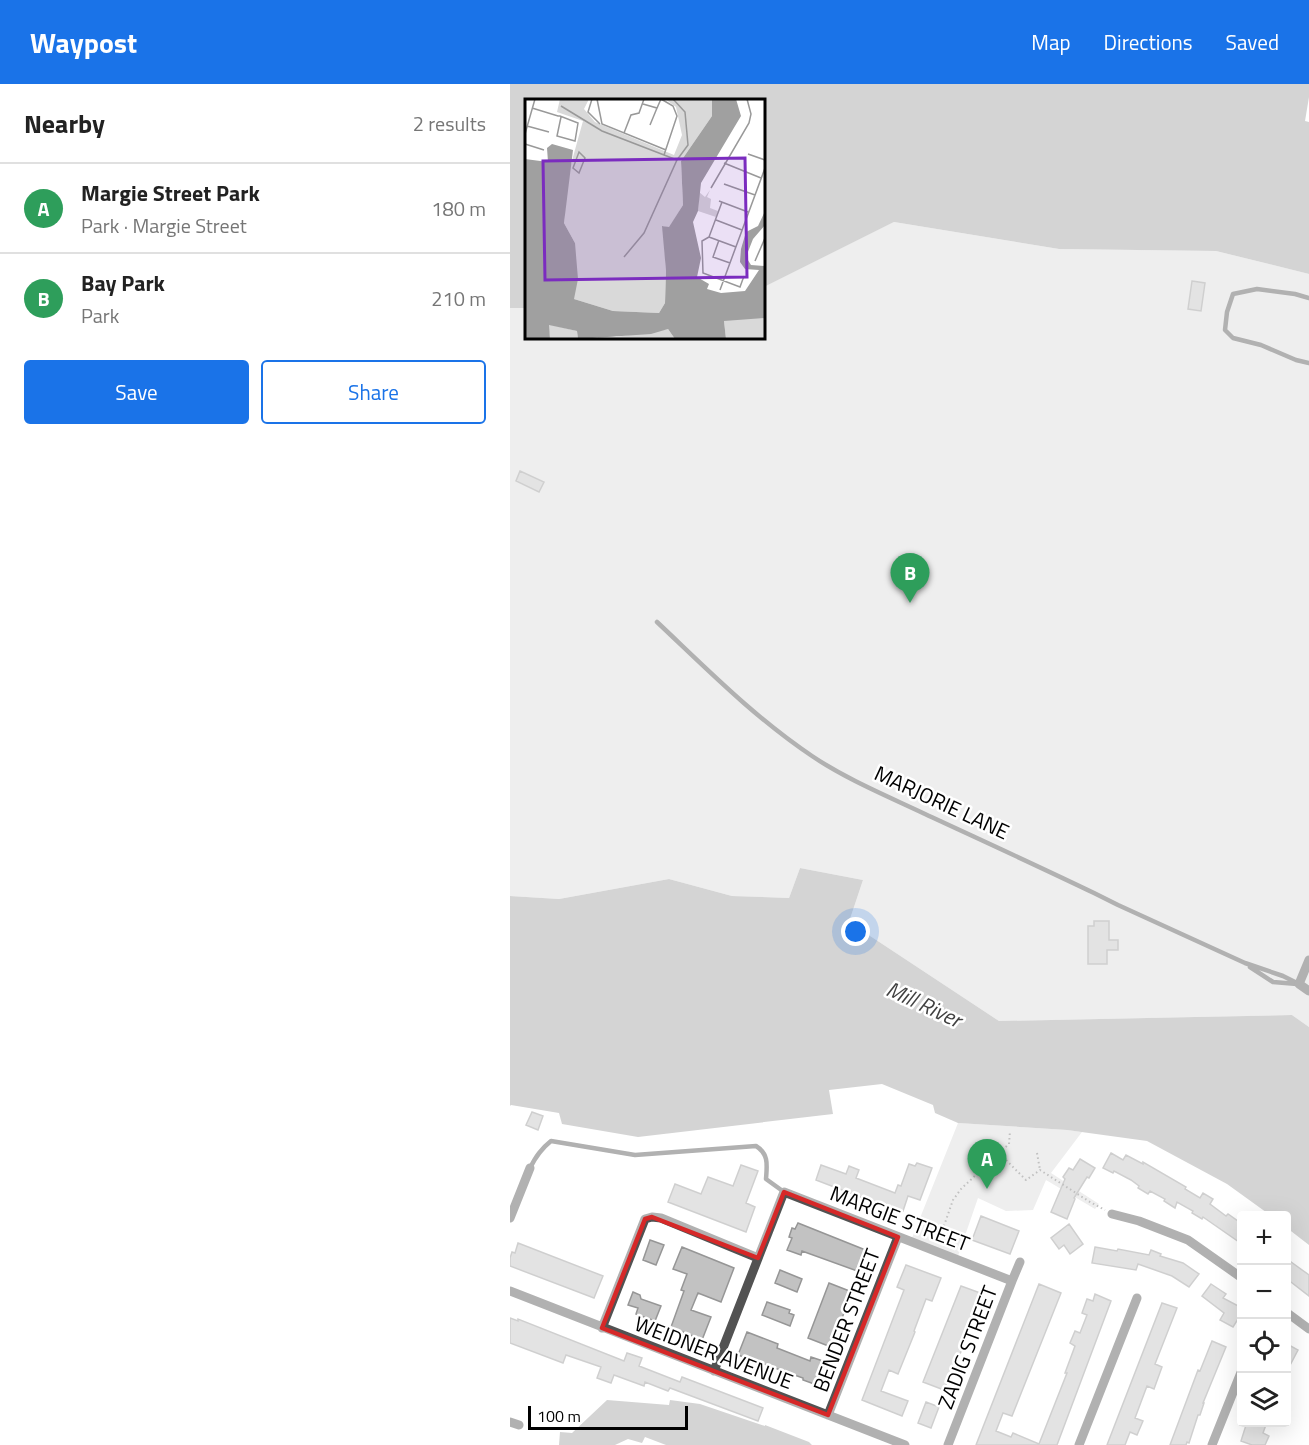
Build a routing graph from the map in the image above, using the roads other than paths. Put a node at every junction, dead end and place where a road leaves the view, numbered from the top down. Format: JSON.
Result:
{"nodes":[{"id":1,"x":1309,"y":298,"type":"edge"},
{"id":2,"x":1309,"y":363,"type":"edge"},
{"id":3,"x":657,"y":622,"type":"dead end"},
{"id":4,"x":1309,"y":960,"type":"edge"},
{"id":5,"x":1245,"y":963,"type":"junction"},
{"id":6,"x":1299,"y":984,"type":"junction"},
{"id":7,"x":1309,"y":991,"type":"edge"},
{"id":8,"x":530,"y":1168,"type":"joint"},
{"id":9,"x":782,"y":1196,"type":"junction"},
{"id":10,"x":1112,"y":1214,"type":"road end"},
{"id":11,"x":510,"y":1218,"type":"edge"},
{"id":12,"x":898,"y":1237,"type":"junction"},
{"id":13,"x":758,"y":1258,"type":"junction"},
{"id":14,"x":1020,"y":1262,"type":"dead end"},
{"id":15,"x":1237,"y":1274,"type":"edge"},
{"id":16,"x":1012,"y":1281,"type":"junction"},
{"id":17,"x":510,"y":1292,"type":"edge"},
{"id":18,"x":1137,"y":1298,"type":"dead end"},
{"id":19,"x":1291,"y":1315,"type":"edge"},
{"id":20,"x":602,"y":1328,"type":"junction"},
{"id":21,"x":1309,"y":1329,"type":"edge"},
{"id":22,"x":714,"y":1371,"type":"junction"},
{"id":23,"x":1241,"y":1373,"type":"edge"},
{"id":24,"x":828,"y":1415,"type":"junction"},
{"id":25,"x":905,"y":1445,"type":"edge"},
{"id":26,"x":948,"y":1445,"type":"edge"},
{"id":27,"x":1079,"y":1445,"type":"edge"},
{"id":28,"x":1212,"y":1445,"type":"edge"}],
"edges":[{"from":1,"to":2,"type":"lane"},
{"from":3,"to":5,"type":"lane","name":"MARJORIE LANE"},
{"from":4,"to":6,"type":"street"},
{"from":5,"to":6,"type":"lane","name":"MARJORIE LANE"},
{"from":5,"to":6,"type":"lane","name":"MARJORIE LANE"},
{"from":6,"to":7,"type":"street","name":"MARJORIE LANE"},
{"from":8,"to":9,"type":"lane"},
{"from":8,"to":11,"type":"street"},
{"from":9,"to":12,"type":"street","name":"MARGIE STREET"},
{"from":9,"to":13,"type":"street"},
{"from":10,"to":15,"type":"street"},
{"from":12,"to":16,"type":"street","name":"MARGIE STREET"},
{"from":12,"to":24,"type":"street","name":"BENDER STREET"},
{"from":13,"to":20,"type":"street"},
{"from":13,"to":22,"type":"street"},
{"from":14,"to":16,"type":"street","name":"ZADIG STREET"},
{"from":16,"to":26,"type":"street","name":"ZADIG STREET"},
{"from":17,"to":20,"type":"street","name":"WEIDNER AVENUE"},
{"from":18,"to":27,"type":"street"},
{"from":19,"to":21,"type":"street"},
{"from":20,"to":22,"type":"street","name":"WEIDNER AVENUE"},
{"from":22,"to":24,"type":"street","name":"WEIDNER AVENUE"},
{"from":23,"to":28,"type":"street"},
{"from":24,"to":25,"type":"street","name":"WEIDNER AVENUE"}]}
